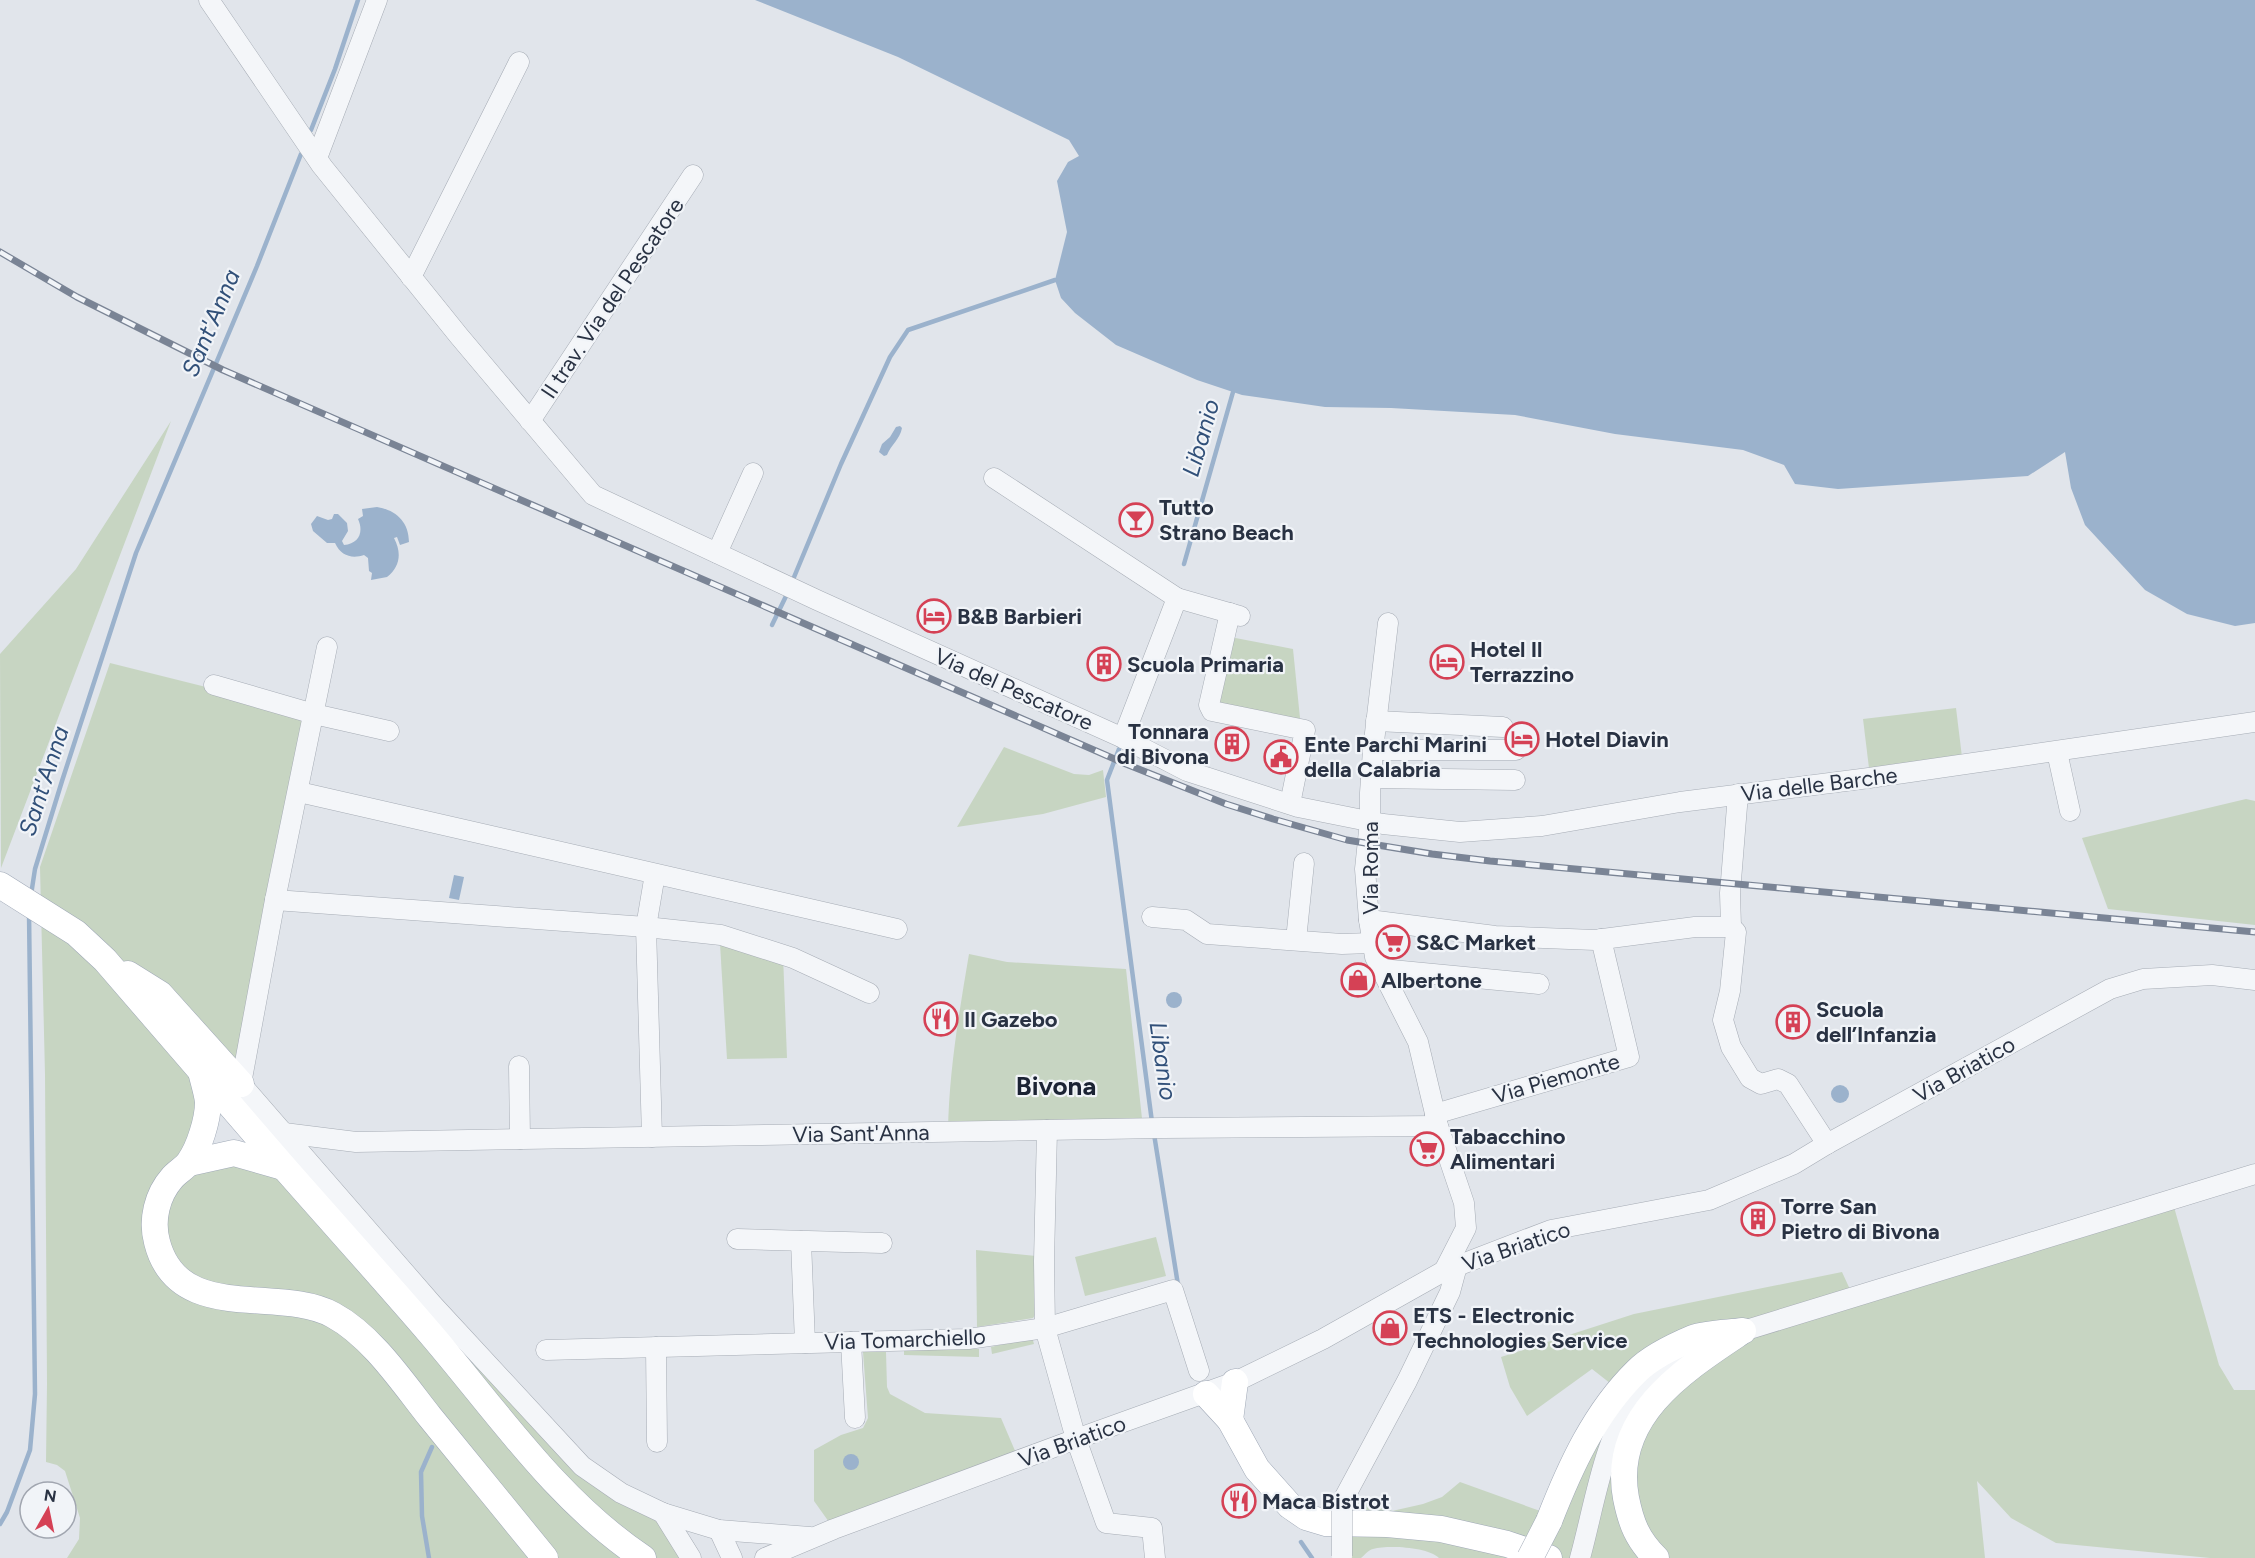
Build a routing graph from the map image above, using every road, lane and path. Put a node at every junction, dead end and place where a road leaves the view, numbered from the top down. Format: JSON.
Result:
{"nodes":[{"id":1,"x":209,"y":0,"type":"edge"},
{"id":2,"x":377,"y":0,"type":"edge"},
{"id":3,"x":519,"y":62,"type":"dead end"},
{"id":4,"x":317,"y":158,"type":"junction"},
{"id":5,"x":693,"y":175,"type":"dead end"},
{"id":6,"x":411,"y":277,"type":"junction"},
{"id":7,"x":530,"y":421,"type":"junction"},
{"id":8,"x":753,"y":473,"type":"dead end"},
{"id":9,"x":994,"y":478,"type":"dead end"},
{"id":10,"x":717,"y":553,"type":"junction"},
{"id":11,"x":1177,"y":598,"type":"junction"},
{"id":12,"x":1388,"y":623,"type":"dead end"},
{"id":13,"x":327,"y":648,"type":"dead end"},
{"id":14,"x":214,"y":685,"type":"dead end"},
{"id":15,"x":314,"y":714,"type":"junction"},
{"id":16,"x":1376,"y":722,"type":"junction"},
{"id":17,"x":2255,"y":722,"type":"edge"},
{"id":18,"x":1503,"y":727,"type":"dead end"},
{"id":19,"x":390,"y":731,"type":"dead end"},
{"id":20,"x":1123,"y":738,"type":"junction"},
{"id":21,"x":1372,"y":750,"type":"junction"},
{"id":22,"x":1516,"y":750,"type":"dead end"},
{"id":23,"x":2057,"y":752,"type":"junction"},
{"id":24,"x":1371,"y":778,"type":"junction"},
{"id":25,"x":1515,"y":780,"type":"dead end"},
{"id":26,"x":298,"y":792,"type":"junction"},
{"id":27,"x":1738,"y":794,"type":"junction"},
{"id":28,"x":1290,"y":804,"type":"junction"},
{"id":29,"x":2070,"y":811,"type":"dead end"},
{"id":30,"x":1377,"y":822,"type":"junction"},
{"id":31,"x":1304,"y":863,"type":"dead end"},
{"id":32,"x":655,"y":874,"type":"junction"},
{"id":33,"x":9,"y":890,"type":"edge"},
{"id":34,"x":275,"y":900,"type":"junction"},
{"id":35,"x":1152,"y":917,"type":"dead end"},
{"id":36,"x":1369,"y":920,"type":"junction"},
{"id":37,"x":646,"y":927,"type":"junction"},
{"id":38,"x":1731,"y":927,"type":"junction"},
{"id":39,"x":897,"y":929,"type":"dead end"},
{"id":40,"x":1601,"y":939,"type":"junction"},
{"id":41,"x":1296,"y":940,"type":"junction"},
{"id":42,"x":1371,"y":943,"type":"junction"},
{"id":43,"x":105,"y":960,"type":"junction"},
{"id":44,"x":1381,"y":969,"type":"junction"},
{"id":45,"x":2255,"y":980,"type":"edge"},
{"id":46,"x":1539,"y":984,"type":"dead end"},
{"id":47,"x":869,"y":993,"type":"dead end"},
{"id":48,"x":519,"y":1066,"type":"dead end"},
{"id":49,"x":201,"y":1069,"type":"junction"},
{"id":50,"x":242,"y":1084,"type":"junction"},
{"id":51,"x":1437,"y":1120,"type":"junction"},
{"id":52,"x":1047,"y":1130,"type":"junction"},
{"id":53,"x":284,"y":1133,"type":"junction"},
{"id":54,"x":652,"y":1137,"type":"junction"},
{"id":55,"x":520,"y":1140,"type":"junction"},
{"id":56,"x":1827,"y":1144,"type":"junction"},
{"id":57,"x":189,"y":1163,"type":"junction"},
{"id":58,"x":283,"y":1167,"type":"junction"},
{"id":59,"x":2255,"y":1174,"type":"edge"},
{"id":60,"x":737,"y":1239,"type":"dead end"},
{"id":61,"x":801,"y":1241,"type":"junction"},
{"id":62,"x":882,"y":1244,"type":"dead end"},
{"id":63,"x":1450,"y":1269,"type":"junction"},
{"id":64,"x":1045,"y":1328,"type":"junction"},
{"id":65,"x":1743,"y":1330,"type":"junction"},
{"id":66,"x":851,"y":1342,"type":"junction"},
{"id":67,"x":805,"y":1343,"type":"junction"},
{"id":68,"x":656,"y":1347,"type":"junction"},
{"id":69,"x":546,"y":1350,"type":"dead end"},
{"id":70,"x":1202,"y":1382,"type":"junction"},
{"id":71,"x":1235,"y":1382,"type":"junction"},
{"id":72,"x":855,"y":1418,"type":"dead end"},
{"id":73,"x":1230,"y":1420,"type":"junction"},
{"id":74,"x":1076,"y":1439,"type":"junction"},
{"id":75,"x":657,"y":1442,"type":"dead end"},
{"id":76,"x":663,"y":1513,"type":"junction"},
{"id":77,"x":719,"y":1530,"type":"junction"},
{"id":78,"x":812,"y":1538,"type":"junction"},
{"id":79,"x":1341,"y":1557,"type":"edge"},
{"id":80,"x":545,"y":1558,"type":"edge"},
{"id":81,"x":643,"y":1558,"type":"edge"},
{"id":82,"x":691,"y":1558,"type":"edge"},
{"id":83,"x":732,"y":1558,"type":"edge"},
{"id":84,"x":765,"y":1558,"type":"edge"},
{"id":85,"x":1155,"y":1558,"type":"edge"},
{"id":86,"x":1530,"y":1558,"type":"edge"},
{"id":87,"x":1549,"y":1558,"type":"edge"},
{"id":88,"x":1580,"y":1558,"type":"edge"},
{"id":89,"x":1656,"y":1558,"type":"edge"}],
"edges":[{"from":1,"to":4,"type":"street","name":"Via del Pescatore"},
{"from":2,"to":4,"type":"street"},
{"from":3,"to":6,"type":"street"},
{"from":4,"to":6,"type":"street","name":"Via del Pescatore"},
{"from":5,"to":7,"type":"street","name":"II trav. Via del Pescatore"},
{"from":6,"to":7,"type":"street","name":"Via del Pescatore"},
{"from":7,"to":10,"type":"street","name":"Via del Pescatore"},
{"from":8,"to":10,"type":"street"},
{"from":9,"to":11,"type":"street"},
{"from":10,"to":20,"type":"street","name":"Via del Pescatore"},
{"from":11,"to":20,"type":"street"},
{"from":11,"to":28,"type":"street"},
{"from":12,"to":16,"type":"street","name":"Via Roma"},
{"from":13,"to":15,"type":"street"},
{"from":14,"to":15,"type":"street"},
{"from":15,"to":19,"type":"street"},
{"from":15,"to":26,"type":"street"},
{"from":16,"to":18,"type":"street"},
{"from":16,"to":21,"type":"street","name":"Via Roma"},
{"from":17,"to":23,"type":"street","name":"Via delle Barche"},
{"from":20,"to":28,"type":"street","name":"Via del Pescatore"},
{"from":21,"to":22,"type":"street"},
{"from":21,"to":24,"type":"street","name":"Via Roma"},
{"from":23,"to":27,"type":"street","name":"Via delle Barche"},
{"from":23,"to":29,"type":"street"},
{"from":24,"to":25,"type":"street"},
{"from":24,"to":30,"type":"street","name":"Via Roma"},
{"from":26,"to":32,"type":"street"},
{"from":26,"to":34,"type":"street"},
{"from":27,"to":30,"type":"street","name":"Via delle Barche"},
{"from":27,"to":38,"type":"street"},
{"from":28,"to":30,"type":"street","name":"Via del Pescatore"},
{"from":30,"to":36,"type":"street","name":"Via Roma"},
{"from":31,"to":41,"type":"street"},
{"from":32,"to":37,"type":"street"},
{"from":32,"to":39,"type":"street"},
{"from":33,"to":43,"type":"main road"},
{"from":34,"to":37,"type":"street"},
{"from":34,"to":50,"type":"street"},
{"from":35,"to":41,"type":"street"},
{"from":36,"to":40,"type":"street"},
{"from":36,"to":42,"type":"street","name":"Via Roma"},
{"from":37,"to":47,"type":"street"},
{"from":37,"to":54,"type":"street"},
{"from":38,"to":40,"type":"street"},
{"from":38,"to":56,"type":"street"},
{"from":40,"to":51,"type":"street","name":"Via Piemonte"},
{"from":41,"to":42,"type":"street"},
{"from":42,"to":44,"type":"street","name":"Via Roma"},
{"from":43,"to":49,"type":"main road"},
{"from":43,"to":50,"type":"main road"},
{"from":44,"to":46,"type":"street"},
{"from":44,"to":51,"type":"street","name":"Via Roma"},
{"from":45,"to":56,"type":"street","name":"Via Briatico"},
{"from":48,"to":55,"type":"street"},
{"from":49,"to":57,"type":"main road"},
{"from":49,"to":58,"type":"main road"},
{"from":50,"to":53,"type":"street"},
{"from":51,"to":52,"type":"street","name":"Via Sant'Anna"},
{"from":51,"to":63,"type":"street","name":"Via Roma"},
{"from":52,"to":54,"type":"street","name":"Via Sant'Anna"},
{"from":52,"to":64,"type":"street"},
{"from":53,"to":55,"type":"street","name":"Via Sant'Anna"},
{"from":53,"to":76,"type":"street"},
{"from":54,"to":55,"type":"street","name":"Via Sant'Anna"},
{"from":56,"to":63,"type":"street","name":"Via Briatico"},
{"from":57,"to":58,"type":"main road"},
{"from":57,"to":80,"type":"main road"},
{"from":58,"to":81,"type":"main road"},
{"from":59,"to":65,"type":"street"},
{"from":60,"to":61,"type":"street"},
{"from":61,"to":62,"type":"street"},
{"from":61,"to":67,"type":"street"},
{"from":63,"to":71,"type":"street","name":"Via Briatico"},
{"from":63,"to":79,"type":"street","name":"Via Roma","bridge":true},
{"from":64,"to":66,"type":"street","name":"Via Tomarchiello"},
{"from":64,"to":70,"type":"street","name":"Via Tomarchiello"},
{"from":64,"to":74,"type":"street"},
{"from":65,"to":86,"type":"main road","bridge":true},
{"from":65,"to":88,"type":"street"},
{"from":65,"to":89,"type":"main road"},
{"from":66,"to":67,"type":"street","name":"Via Tomarchiello"},
{"from":66,"to":72,"type":"street"},
{"from":67,"to":68,"type":"street","name":"Via Tomarchiello"},
{"from":68,"to":69,"type":"street","name":"Via Tomarchiello"},
{"from":68,"to":75,"type":"street"},
{"from":70,"to":71,"type":"street","name":"Via Briatico"},
{"from":70,"to":73,"type":"main road"},
{"from":70,"to":74,"type":"street","name":"Via Briatico"},
{"from":71,"to":73,"type":"main road"},
{"from":73,"to":87,"type":"main road"},
{"from":74,"to":78,"type":"street","name":"Via Briatico"},
{"from":74,"to":85,"type":"street"},
{"from":76,"to":77,"type":"street"},
{"from":76,"to":82,"type":"street"},
{"from":77,"to":78,"type":"street"},
{"from":77,"to":83,"type":"street"},
{"from":78,"to":84,"type":"street","name":"Via Briatico"}]}
